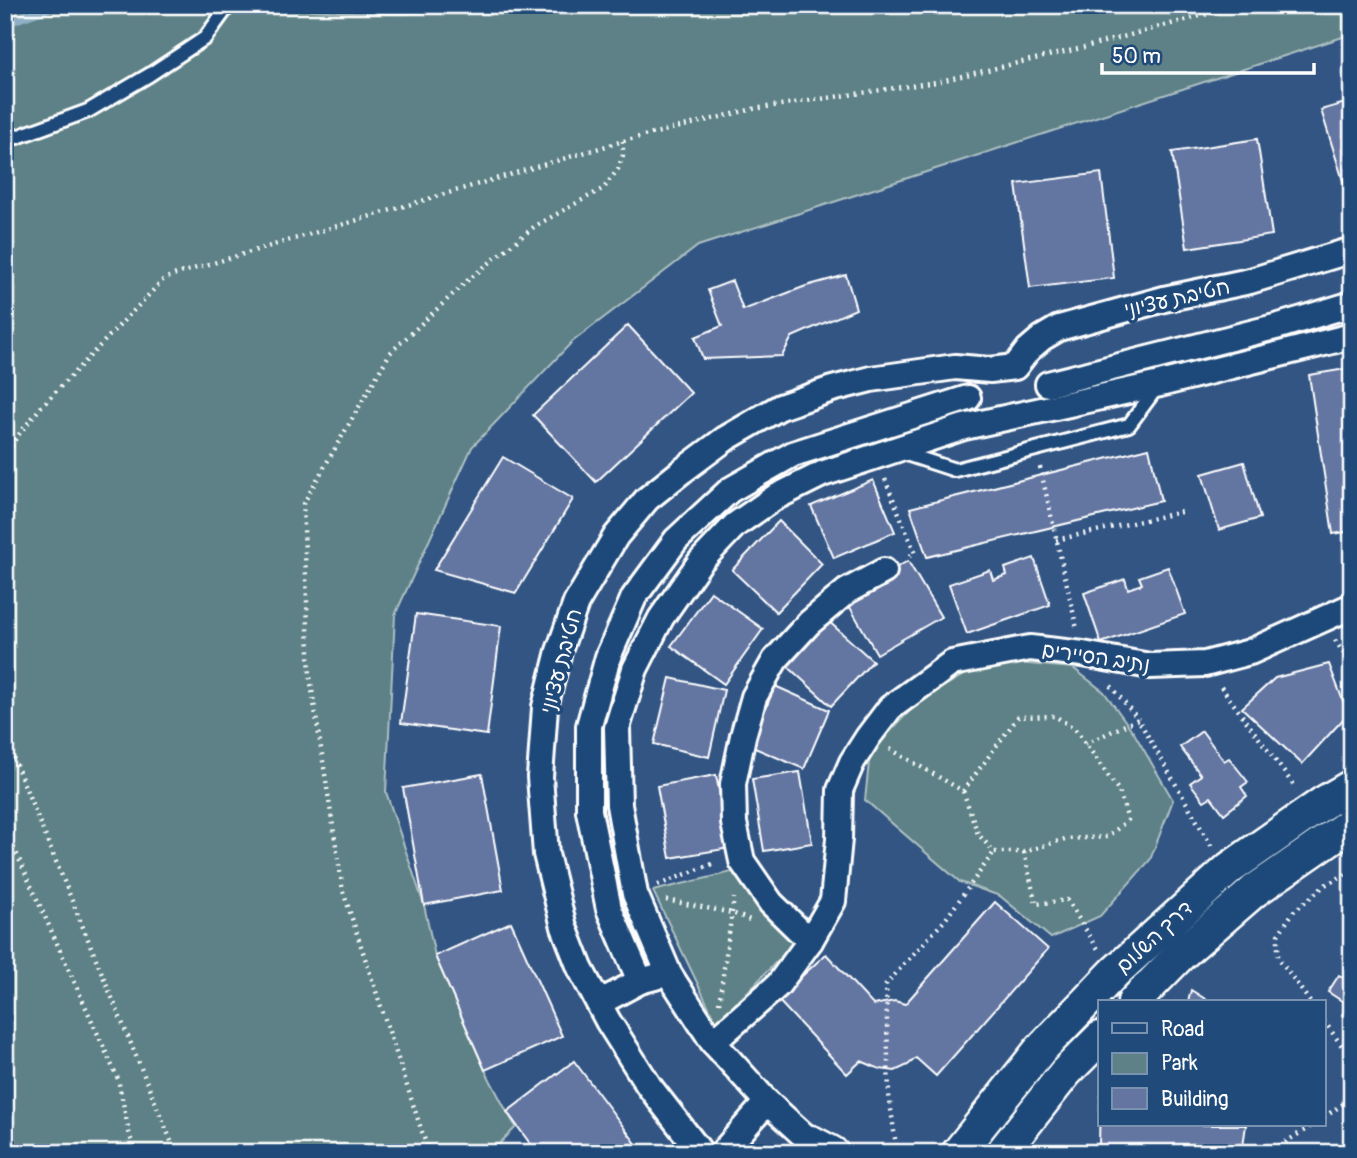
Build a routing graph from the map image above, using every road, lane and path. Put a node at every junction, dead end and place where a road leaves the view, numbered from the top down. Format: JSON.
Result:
{"nodes":[{"id":1,"x":229,"y":5,"type":"edge"},
{"id":2,"x":1241,"y":5,"type":"edge"},
{"id":3,"x":17,"y":137,"type":"dead end"},
{"id":4,"x":623,"y":141,"type":"junction"},
{"id":5,"x":1352,"y":250,"type":"edge"},
{"id":6,"x":1352,"y":304,"type":"edge"},
{"id":7,"x":1352,"y":336,"type":"edge"},
{"id":8,"x":1015,"y":367,"type":"junction"},
{"id":9,"x":990,"y":370,"type":"junction"},
{"id":10,"x":1048,"y":384,"type":"junction"},
{"id":11,"x":1160,"y":384,"type":"junction"},
{"id":12,"x":968,"y":398,"type":"junction"},
{"id":13,"x":1061,"y":405,"type":"junction"},
{"id":14,"x":964,"y":427,"type":"junction"},
{"id":15,"x":1036,"y":449,"type":"junction"},
{"id":16,"x":893,"y":450,"type":"junction"},
{"id":17,"x":5,"y":459,"type":"edge"},
{"id":18,"x":890,"y":492,"type":"dead end"},
{"id":19,"x":1181,"y":512,"type":"dead end"},
{"id":20,"x":1056,"y":540,"type":"junction"},
{"id":21,"x":912,"y":547,"type":"dead end"},
{"id":22,"x":884,"y":571,"type":"dead end"},
{"id":23,"x":1352,"y":606,"type":"edge"},
{"id":24,"x":1083,"y":654,"type":"junction"},
{"id":25,"x":1205,"y":664,"type":"junction"},
{"id":26,"x":868,"y":737,"type":"junction"},
{"id":27,"x":5,"y":738,"type":"edge"},
{"id":28,"x":1085,"y":744,"type":"junction"},
{"id":29,"x":1352,"y":786,"type":"edge"},
{"id":30,"x":963,"y":791,"type":"junction"},
{"id":31,"x":1312,"y":811,"type":"junction"},
{"id":32,"x":1352,"y":824,"type":"edge"},
{"id":33,"x":5,"y":828,"type":"edge"},
{"id":34,"x":1206,"y":837,"type":"dead end"},
{"id":35,"x":994,"y":852,"type":"junction"},
{"id":36,"x":1024,"y":852,"type":"junction"},
{"id":37,"x":740,"y":853,"type":"junction"},
{"id":38,"x":1352,"y":871,"type":"edge"},
{"id":39,"x":635,"y":894,"type":"junction"},
{"id":40,"x":732,"y":913,"type":"junction"},
{"id":41,"x":758,"y":922,"type":"dead end"},
{"id":42,"x":810,"y":941,"type":"junction"},
{"id":43,"x":1115,"y":972,"type":"junction"},
{"id":44,"x":669,"y":974,"type":"junction"},
{"id":45,"x":640,"y":981,"type":"junction"},
{"id":46,"x":1136,"y":1000,"type":"edge"},
{"id":47,"x":1309,"y":1000,"type":"edge"},
{"id":48,"x":599,"y":1003,"type":"junction"},
{"id":49,"x":1326,"y":1024,"type":"edge"},
{"id":50,"x":1098,"y":1040,"type":"edge"},
{"id":51,"x":713,"y":1042,"type":"junction"},
{"id":52,"x":1352,"y":1060,"type":"edge"},
{"id":53,"x":1352,"y":1098,"type":"edge"},
{"id":54,"x":767,"y":1102,"type":"junction"},
{"id":55,"x":1326,"y":1116,"type":"edge"},
{"id":56,"x":1310,"y":1126,"type":"edge"},
{"id":57,"x":1279,"y":1146,"type":"dead end"},
{"id":58,"x":821,"y":1149,"type":"edge"},
{"id":59,"x":137,"y":1153,"type":"edge"},
{"id":60,"x":176,"y":1153,"type":"edge"},
{"id":61,"x":429,"y":1153,"type":"edge"},
{"id":62,"x":701,"y":1153,"type":"edge"},
{"id":63,"x":722,"y":1153,"type":"edge"},
{"id":64,"x":897,"y":1153,"type":"edge"},
{"id":65,"x":958,"y":1153,"type":"edge"},
{"id":66,"x":1002,"y":1153,"type":"edge"}],
"edges":[{"from":1,"to":3,"type":"lane"},
{"from":2,"to":4,"type":"path"},
{"from":4,"to":17,"type":"path"},
{"from":4,"to":61,"type":"path"},
{"from":5,"to":8,"type":"street","name":"חטיבת עציוני"},
{"from":6,"to":10,"type":"street"},
{"from":7,"to":11,"type":"street"},
{"from":8,"to":9,"type":"street","name":"חטיבת עציוני"},
{"from":8,"to":10,"type":"street"},
{"from":9,"to":12,"type":"street"},
{"from":9,"to":48,"type":"street","name":"חטיבת עציוני"},
{"from":10,"to":13,"type":"street"},
{"from":11,"to":13,"type":"street"},
{"from":11,"to":15,"type":"lane"},
{"from":12,"to":14,"type":"street"},
{"from":12,"to":45,"type":"street","name":"חטיבת עציוני"},
{"from":13,"to":14,"type":"street"},
{"from":14,"to":16,"type":"street"},
{"from":15,"to":16,"type":"lane"},
{"from":15,"to":20,"type":"path"},
{"from":16,"to":39,"type":"street"},
{"from":18,"to":21,"type":"path"},
{"from":19,"to":20,"type":"path"},
{"from":20,"to":24,"type":"path"},
{"from":22,"to":37,"type":"street"},
{"from":23,"to":25,"type":"street","name":"נתיב הסיירים"},
{"from":24,"to":25,"type":"street","name":"נתיב הסיירים"},
{"from":24,"to":26,"type":"street","name":"נתיב הסיירים"},
{"from":25,"to":31,"type":"path"},
{"from":26,"to":30,"type":"path"},
{"from":26,"to":42,"type":"street","name":"נתיב הסיירים"},
{"from":27,"to":60,"type":"path"},
{"from":28,"to":30,"type":"path"},
{"from":28,"to":34,"type":"path"},
{"from":28,"to":36,"type":"path"},
{"from":29,"to":31,"type":"street","name":"דרך השלום"},
{"from":30,"to":35,"type":"path"},
{"from":31,"to":43,"type":"street","name":"דרך השלום"},
{"from":32,"to":46,"type":"street","name":"דרך השלום"},
{"from":33,"to":59,"type":"path"},
{"from":35,"to":36,"type":"path"},
{"from":35,"to":64,"type":"path"},
{"from":36,"to":43,"type":"path"},
{"from":37,"to":39,"type":"path"},
{"from":37,"to":40,"type":"path"},
{"from":37,"to":42,"type":"street"},
{"from":38,"to":47,"type":"path"},
{"from":39,"to":40,"type":"path"},
{"from":39,"to":44,"type":"street"},
{"from":40,"to":41,"type":"path"},
{"from":40,"to":51,"type":"path"},
{"from":42,"to":51,"type":"street","name":"נתיב הסיירים"},
{"from":43,"to":65,"type":"street","name":"דרך השלום"},
{"from":44,"to":45,"type":"street"},
{"from":44,"to":51,"type":"street"},
{"from":45,"to":48,"type":"street"},
{"from":48,"to":62,"type":"street","name":"חטיבת עציוני"},
{"from":49,"to":52,"type":"path"},
{"from":50,"to":66,"type":"street"},
{"from":51,"to":54,"type":"street"},
{"from":53,"to":55,"type":"path"},
{"from":54,"to":58,"type":"street"},
{"from":54,"to":63,"type":"street"},
{"from":56,"to":57,"type":"path"}]}
